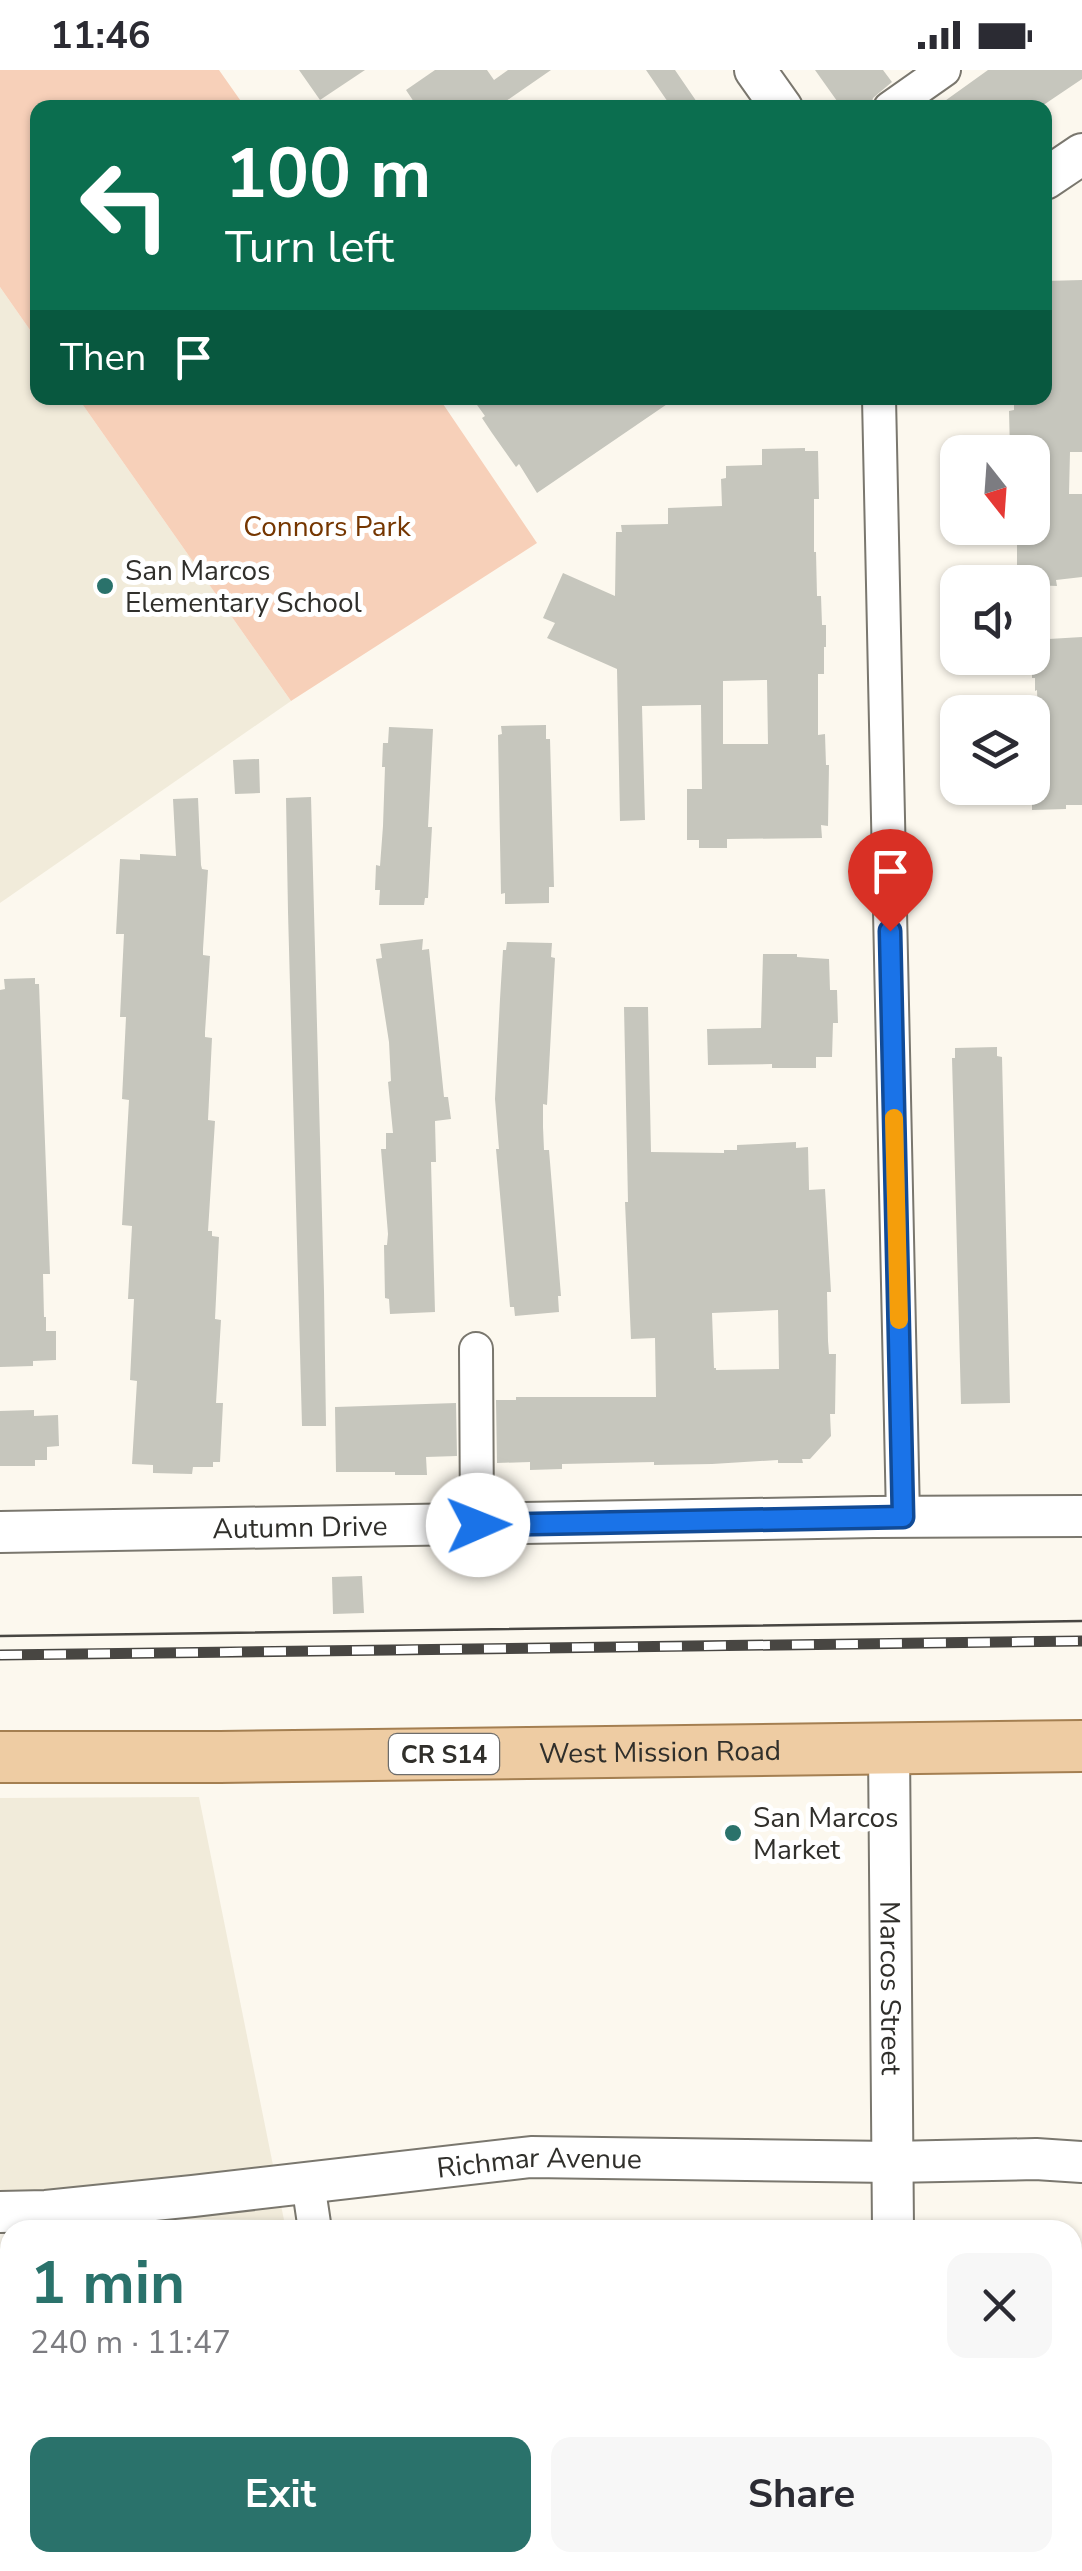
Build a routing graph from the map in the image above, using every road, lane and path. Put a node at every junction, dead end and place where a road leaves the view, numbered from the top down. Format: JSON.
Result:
{"nodes":[{"id":1,"x":755,"y":70,"type":"edge"},
{"id":2,"x":926,"y":75,"type":"edge"},
{"id":3,"x":776,"y":100,"type":"edge"},
{"id":4,"x":899,"y":100,"type":"edge"},
{"id":5,"x":1082,"y":154,"type":"edge"},
{"id":6,"x":1052,"y":174,"type":"edge"},
{"id":7,"x":879,"y":405,"type":"edge"},
{"id":8,"x":476,"y":1348,"type":"dead end"},
{"id":9,"x":1082,"y":1516,"type":"edge"},
{"id":10,"x":903,"y":1517,"type":"junction"},
{"id":11,"x":478,"y":1525,"type":"junction"},
{"id":12,"x":0,"y":1532,"type":"edge"},
{"id":13,"x":1082,"y":1746,"type":"edge"},
{"id":14,"x":888,"y":1748,"type":"junction"},
{"id":15,"x":0,"y":1758,"type":"edge"},
{"id":16,"x":891,"y":2162,"type":"junction"},
{"id":17,"x":1082,"y":2162,"type":"edge"},
{"id":18,"x":308,"y":2184,"type":"junction"},
{"id":19,"x":0,"y":2212,"type":"edge"},
{"id":20,"x":116,"y":2217,"type":"edge"},
{"id":21,"x":314,"y":2220,"type":"edge"},
{"id":22,"x":893,"y":2220,"type":"edge"}],
"edges":[{"from":1,"to":3,"type":"street"},
{"from":2,"to":4,"type":"street"},
{"from":5,"to":6,"type":"street"},
{"from":7,"to":10,"type":"street"},
{"from":8,"to":11,"type":"street"},
{"from":9,"to":10,"type":"street","name":"Autumn Drive"},
{"from":10,"to":11,"type":"street","name":"Autumn Drive"},
{"from":11,"to":12,"type":"street","name":"Autumn Drive"},
{"from":13,"to":14,"type":"main road","name":"West Mission Road","number":"CR S14"},
{"from":14,"to":15,"type":"main road","name":"West Mission Road","number":"CR S14"},
{"from":14,"to":16,"type":"street","name":"Marcos Street"},
{"from":16,"to":17,"type":"street","name":"Richmar Avenue"},
{"from":16,"to":18,"type":"street","name":"Richmar Avenue"},
{"from":16,"to":22,"type":"street","name":"Marcos Street"},
{"from":18,"to":20,"type":"street","name":"Richmar Avenue"},
{"from":18,"to":21,"type":"street"},
{"from":19,"to":20,"type":"street","name":"Richmar Avenue"}]}
